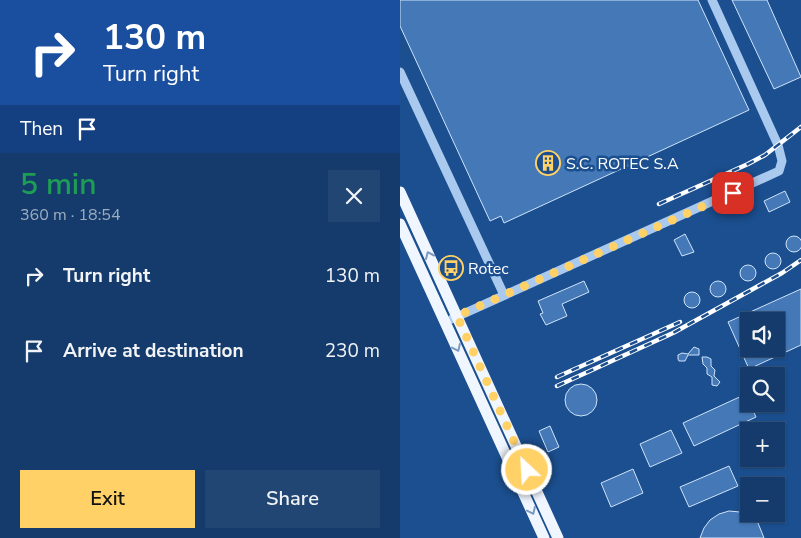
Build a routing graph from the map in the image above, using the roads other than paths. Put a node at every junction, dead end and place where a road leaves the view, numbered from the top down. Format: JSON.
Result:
{"nodes":[{"id":1,"x":712,"y":0,"type":"edge"},
{"id":2,"x":400,"y":72,"type":"edge"},
{"id":3,"x":400,"y":192,"type":"edge"},
{"id":4,"x":400,"y":224,"type":"edge"},
{"id":5,"x":504,"y":295,"type":"junction"},
{"id":6,"x":457,"y":316,"type":"junction"},
{"id":7,"x":445,"y":322,"type":"junction"},
{"id":8,"x":544,"y":538,"type":"edge"},
{"id":9,"x":558,"y":538,"type":"edge"}],
"edges":[{"from":1,"to":5,"type":"lane"},
{"from":2,"to":5,"type":"lane"},
{"from":6,"to":3,"type":"main road","one_way":true},
{"from":4,"to":7,"type":"main road"},
{"from":5,"to":6,"type":"lane"},
{"from":6,"to":7,"type":"lane"},
{"from":6,"to":9,"type":"main road"},
{"from":7,"to":8,"type":"main road","one_way":true}]}
